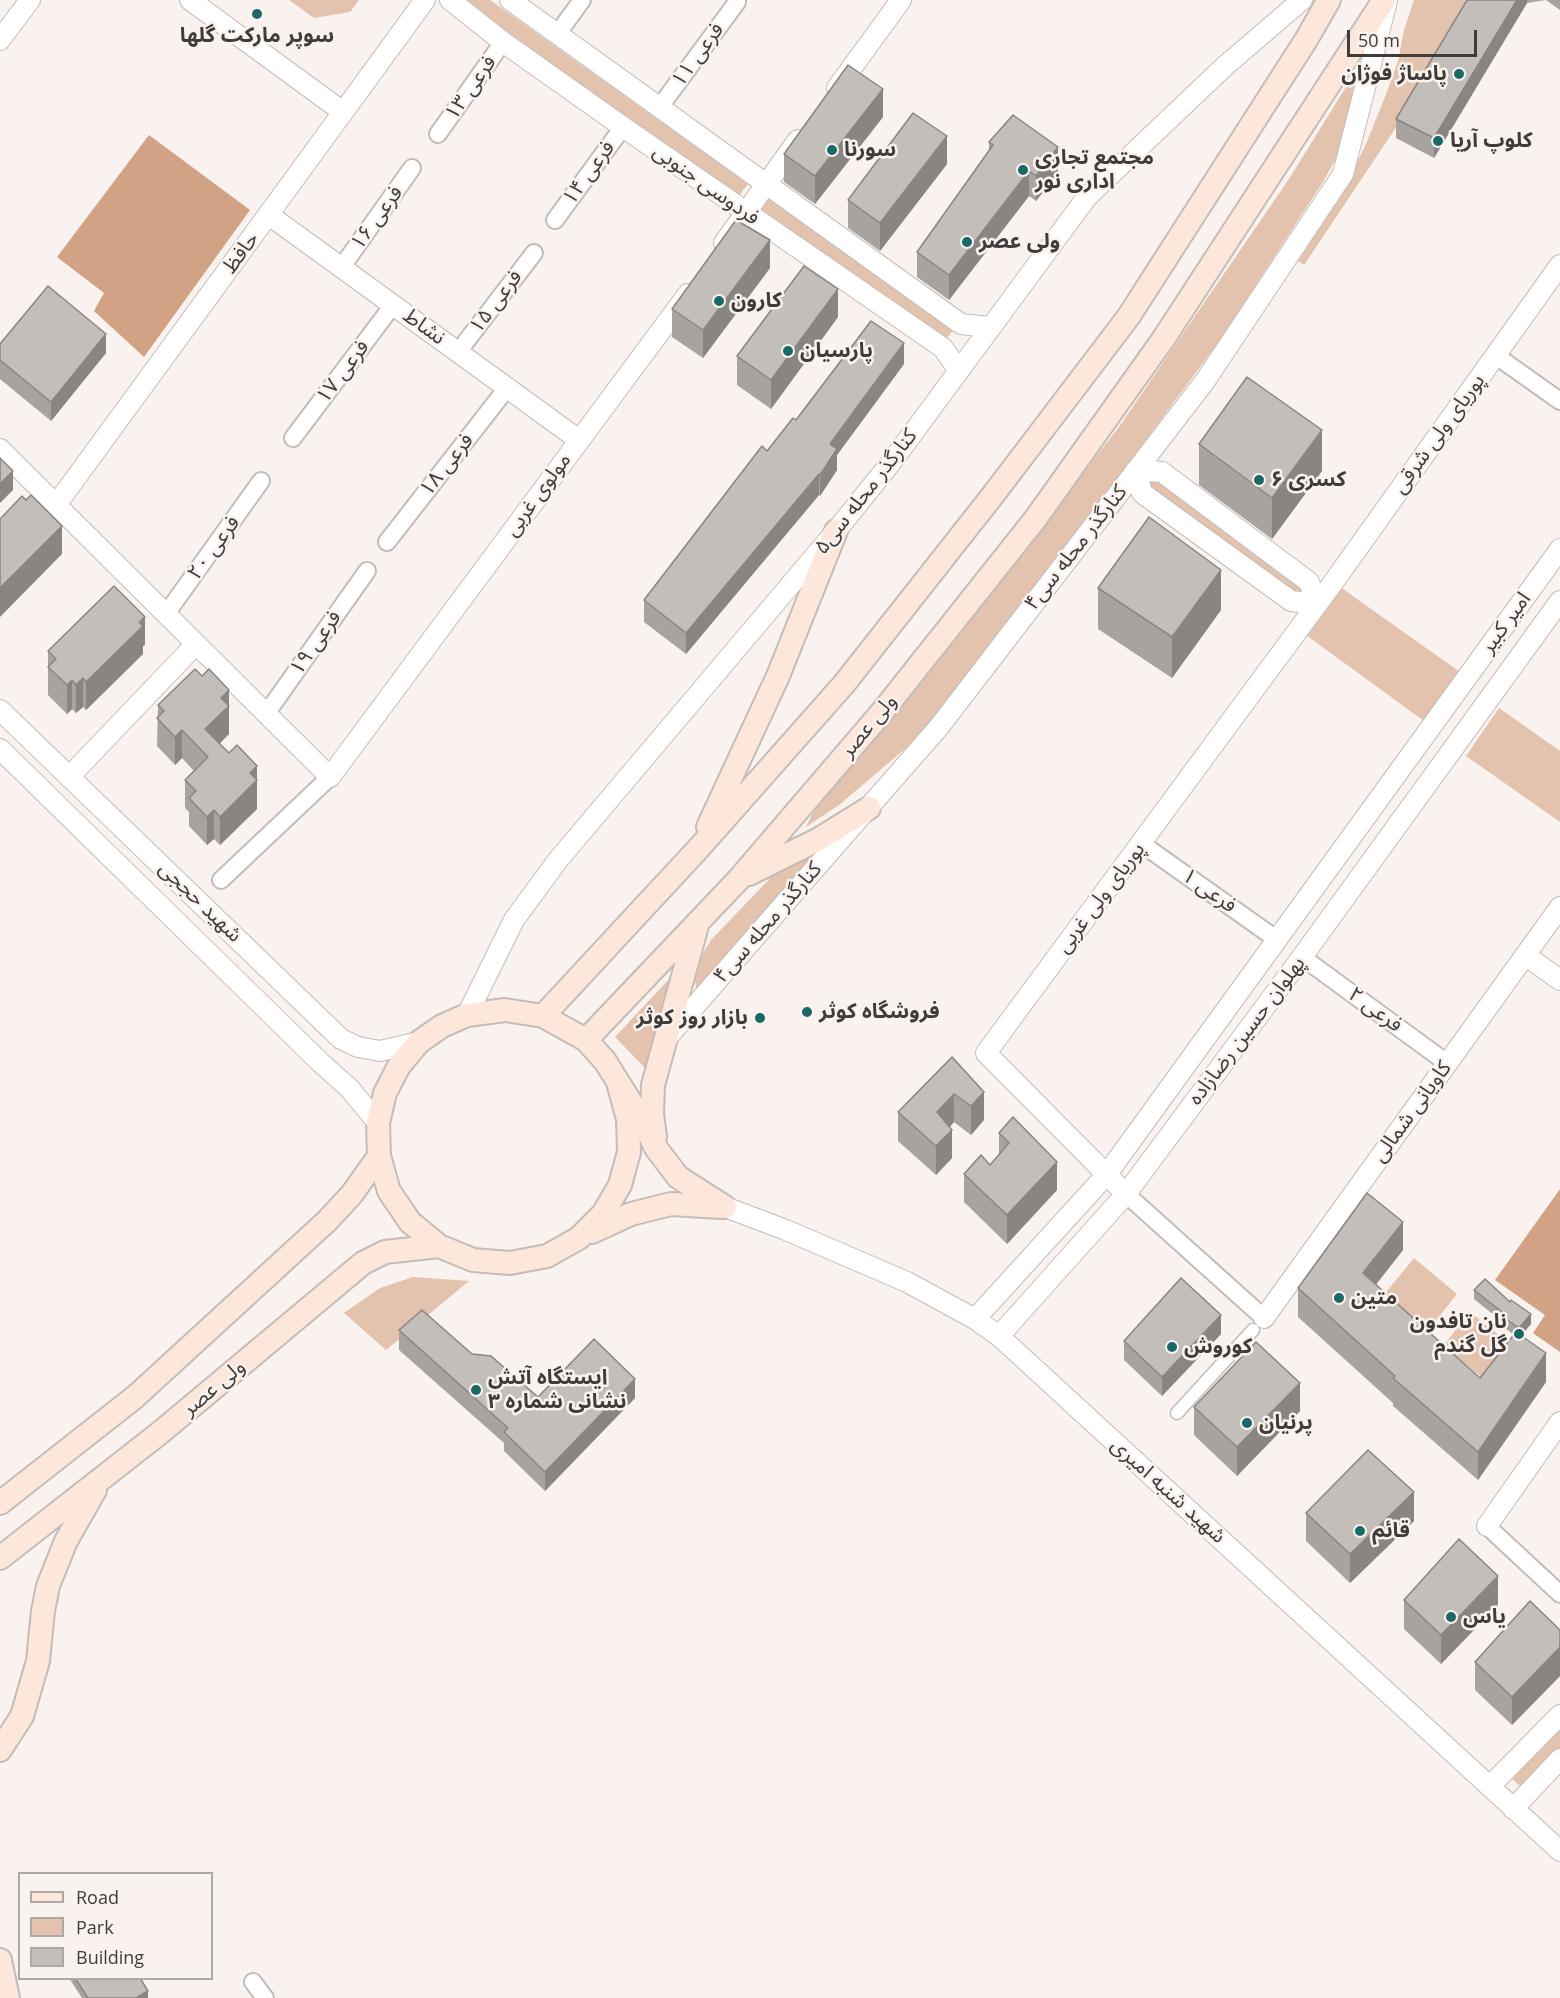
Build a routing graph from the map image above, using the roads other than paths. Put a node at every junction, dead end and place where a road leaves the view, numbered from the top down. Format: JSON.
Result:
{"nodes":[{"id":1,"x":30,"y":0,"type":"edge"},
{"id":2,"x":190,"y":0,"type":"edge"},
{"id":3,"x":425,"y":0,"type":"edge"},
{"id":4,"x":450,"y":0,"type":"edge"},
{"id":5,"x":510,"y":0,"type":"edge"},
{"id":6,"x":582,"y":0,"type":"edge"},
{"id":7,"x":901,"y":0,"type":"edge"},
{"id":8,"x":1302,"y":0,"type":"edge"},
{"id":9,"x":1329,"y":0,"type":"edge"},
{"id":10,"x":1386,"y":0,"type":"edge"},
{"id":11,"x":737,"y":2,"type":"dead end"},
{"id":12,"x":558,"y":33,"type":"junction"},
{"id":13,"x":0,"y":40,"type":"edge"},
{"id":14,"x":504,"y":42,"type":"junction"},
{"id":15,"x":823,"y":107,"type":"edge"},
{"id":16,"x":659,"y":108,"type":"junction"},
{"id":17,"x":343,"y":112,"type":"junction"},
{"id":18,"x":809,"y":126,"type":"edge"},
{"id":19,"x":623,"y":127,"type":"junction"},
{"id":20,"x":438,"y":134,"type":"dead end"},
{"id":21,"x":412,"y":168,"type":"dead end"},
{"id":22,"x":766,"y":184,"type":"junction"},
{"id":23,"x":746,"y":213,"type":"junction"},
{"id":24,"x":269,"y":215,"type":"junction"},
{"id":25,"x":555,"y":220,"type":"dead end"},
{"id":26,"x":534,"y":253,"type":"dead end"},
{"id":27,"x":712,"y":260,"type":"edge"},
{"id":28,"x":1560,"y":264,"type":"edge"},
{"id":29,"x":341,"y":268,"type":"junction"},
{"id":30,"x":699,"y":278,"type":"edge"},
{"id":31,"x":393,"y":305,"type":"junction"},
{"id":32,"x":961,"y":324,"type":"junction"},
{"id":33,"x":990,"y":327,"type":"junction"},
{"id":34,"x":943,"y":348,"type":"junction"},
{"id":35,"x":458,"y":352,"type":"junction"},
{"id":36,"x":1496,"y":355,"type":"junction"},
{"id":37,"x":959,"y":371,"type":"junction"},
{"id":38,"x":507,"y":388,"type":"junction"},
{"id":39,"x":1560,"y":401,"type":"edge"},
{"id":40,"x":293,"y":438,"type":"dead end"},
{"id":41,"x":579,"y":440,"type":"junction"},
{"id":42,"x":0,"y":449,"type":"edge"},
{"id":43,"x":1136,"y":470,"type":"junction"},
{"id":44,"x":261,"y":481,"type":"dead end"},
{"id":45,"x":56,"y":505,"type":"junction"},
{"id":46,"x":836,"y":531,"type":"junction"},
{"id":47,"x":387,"y":542,"type":"dead end"},
{"id":48,"x":1560,"y":549,"type":"edge"},
{"id":49,"x":367,"y":571,"type":"dead end"},
{"id":50,"x":1560,"y":601,"type":"edge"},
{"id":51,"x":1317,"y":604,"type":"junction"},
{"id":52,"x":166,"y":614,"type":"junction"},
{"id":53,"x":196,"y":644,"type":"junction"},
{"id":54,"x":1480,"y":660,"type":"junction"},
{"id":55,"x":1505,"y":677,"type":"junction"},
{"id":56,"x":1454,"y":698,"type":"joint"},
{"id":57,"x":0,"y":710,"type":"edge"},
{"id":58,"x":1479,"y":713,"type":"joint"},
{"id":59,"x":266,"y":714,"type":"junction"},
{"id":60,"x":1421,"y":742,"type":"junction"},
{"id":61,"x":0,"y":748,"type":"edge"},
{"id":62,"x":1446,"y":759,"type":"junction"},
{"id":63,"x":69,"y":777,"type":"junction"},
{"id":64,"x":330,"y":777,"type":"junction"},
{"id":65,"x":868,"y":808,"type":"junction"},
{"id":66,"x":1142,"y":844,"type":"junction"},
{"id":67,"x":698,"y":849,"type":"junction"},
{"id":68,"x":739,"y":879,"type":"junction"},
{"id":69,"x":221,"y":880,"type":"dead end"},
{"id":70,"x":1560,"y":907,"type":"edge"},
{"id":71,"x":699,"y":920,"type":"junction"},
{"id":72,"x":1276,"y":939,"type":"junction"},
{"id":73,"x":1525,"y":955,"type":"junction"},
{"id":74,"x":1302,"y":957,"type":"junction"},
{"id":75,"x":1560,"y":980,"type":"edge"},
{"id":76,"x":467,"y":1015,"type":"junction"},
{"id":77,"x":543,"y":1016,"type":"junction"},
{"id":78,"x":666,"y":1039,"type":"junction"},
{"id":79,"x":586,"y":1040,"type":"junction"},
{"id":80,"x":419,"y":1042,"type":"junction"},
{"id":81,"x":1447,"y":1063,"type":"junction"},
{"id":82,"x":619,"y":1086,"type":"junction"},
{"id":83,"x":378,"y":1123,"type":"junction"},
{"id":84,"x":656,"y":1148,"type":"junction"},
{"id":85,"x":379,"y":1156,"type":"junction"},
{"id":86,"x":1107,"y":1174,"type":"junction"},
{"id":87,"x":1126,"y":1194,"type":"junction"},
{"id":88,"x":725,"y":1207,"type":"junction"},
{"id":89,"x":579,"y":1238,"type":"junction"},
{"id":90,"x":439,"y":1246,"type":"junction"},
{"id":91,"x":975,"y":1319,"type":"junction"},
{"id":92,"x":1258,"y":1324,"type":"junction"},
{"id":93,"x":999,"y":1336,"type":"junction"},
{"id":94,"x":1177,"y":1413,"type":"dead end"},
{"id":95,"x":1560,"y":1422,"type":"edge"},
{"id":96,"x":100,"y":1480,"type":"junction"},
{"id":97,"x":23,"y":1485,"type":"junction"},
{"id":98,"x":0,"y":1491,"type":"edge"},
{"id":99,"x":0,"y":1503,"type":"edge"},
{"id":100,"x":1487,"y":1526,"type":"joint"},
{"id":101,"x":0,"y":1558,"type":"edge"},
{"id":102,"x":1560,"y":1594,"type":"edge"},
{"id":103,"x":1560,"y":1714,"type":"edge"},
{"id":104,"x":0,"y":1750,"type":"edge"},
{"id":105,"x":1560,"y":1759,"type":"edge"},
{"id":106,"x":1505,"y":1773,"type":"junction"},
{"id":107,"x":1490,"y":1786,"type":"junction"},
{"id":108,"x":1520,"y":1801,"type":"junction"},
{"id":109,"x":1560,"y":1851,"type":"edge"},
{"id":110,"x":0,"y":1960,"type":"edge"},
{"id":111,"x":253,"y":1982,"type":"dead end"},
{"id":112,"x":8,"y":1998,"type":"edge"},
{"id":113,"x":265,"y":1998,"type":"edge"}],
"edges":[{"from":1,"to":13,"type":"street"},
{"from":2,"to":17,"type":"street"},
{"from":3,"to":17,"type":"street","name":"حافظ"},
{"from":4,"to":14,"type":"street","name":"فردوسی جنوبی"},
{"from":5,"to":12,"type":"street","name":"فردوسی جنوبی"},
{"from":6,"to":12,"type":"street"},
{"from":7,"to":15,"type":"street"},
{"from":8,"to":33,"type":"street","name":"کنارگذر محله سی۵"},
{"from":9,"to":67,"type":"main road"},
{"from":10,"to":43,"type":"street","name":"کنارگذر محله سی۴"},
{"from":10,"to":68,"type":"main road","name":"ولی عصر"},
{"from":11,"to":16,"type":"street","name":"فرعی ۱۱"},
{"from":12,"to":16,"type":"street","name":"فردوسی جنوبی"},
{"from":14,"to":19,"type":"street","name":"فردوسی جنوبی"},
{"from":14,"to":20,"type":"street","name":"فرعی ۱۳"},
{"from":16,"to":22,"type":"street","name":"فردوسی جنوبی"},
{"from":17,"to":24,"type":"street","name":"حافظ"},
{"from":18,"to":22,"type":"street"},
{"from":19,"to":23,"type":"street","name":"فردوسی جنوبی"},
{"from":19,"to":25,"type":"street","name":"فرعی ۱۴"},
{"from":21,"to":29,"type":"street","name":"فرعی ۱۶"},
{"from":22,"to":23,"type":"street"},
{"from":22,"to":32,"type":"street","name":"فردوسی جنوبی"},
{"from":23,"to":27,"type":"street"},
{"from":23,"to":34,"type":"street","name":"فردوسی جنوبی"},
{"from":24,"to":29,"type":"street","name":"نشاط"},
{"from":24,"to":45,"type":"street","name":"حافظ"},
{"from":26,"to":35,"type":"street","name":"فرعی ۱۵"},
{"from":28,"to":36,"type":"street","name":"پوریای ولی شرقی"},
{"from":29,"to":31,"type":"street","name":"نشاط"},
{"from":30,"to":41,"type":"street","name":"مولوی غربی"},
{"from":31,"to":35,"type":"street","name":"نشاط"},
{"from":31,"to":40,"type":"street","name":"فرعی ۱۷"},
{"from":32,"to":33,"type":"street","name":"فردوسی جنوبی"},
{"from":32,"to":34,"type":"street"},
{"from":33,"to":37,"type":"street","name":"کنارگذر محله سی۵"},
{"from":34,"to":37,"type":"street","name":"فردوسی جنوبی"},
{"from":35,"to":38,"type":"street","name":"نشاط"},
{"from":36,"to":39,"type":"street"},
{"from":36,"to":51,"type":"street","name":"پوریای ولی شرقی"},
{"from":37,"to":46,"type":"street","name":"کنارگذر محله سی۵"},
{"from":38,"to":41,"type":"street","name":"نشاط"},
{"from":38,"to":47,"type":"street","name":"فرعی ۱۸"},
{"from":41,"to":64,"type":"street","name":"مولوی غربی"},
{"from":42,"to":45,"type":"street"},
{"from":43,"to":51,"type":"street"},
{"from":43,"to":51,"type":"street"},
{"from":43,"to":65,"type":"street","name":"کنارگذر محله سی۴"},
{"from":44,"to":52,"type":"street","name":"فرعی ۲۰"},
{"from":45,"to":52,"type":"street"},
{"from":46,"to":67,"type":"main road"},
{"from":46,"to":76,"type":"street","name":"کنارگذر محله سی۵"},
{"from":48,"to":54,"type":"street","name":"امیر کبیر"},
{"from":49,"to":59,"type":"street","name":"فرعی ۱۹"},
{"from":50,"to":55,"type":"street","name":"امیر کبیر"},
{"from":51,"to":66,"type":"street","name":"پوریای ولی غربی"},
{"from":52,"to":53,"type":"street"},
{"from":53,"to":59,"type":"street"},
{"from":53,"to":63,"type":"street"},
{"from":54,"to":55,"type":"street"},
{"from":54,"to":56,"type":"street","name":"امیر کبیر"},
{"from":55,"to":58,"type":"street","name":"امیر کبیر"},
{"from":56,"to":60,"type":"street","name":"پهلوان حسین رضازاده"},
{"from":57,"to":63,"type":"street","name":"شهید حججی"},
{"from":58,"to":62,"type":"street","name":"پهلوان حسین رضازاده"},
{"from":59,"to":64,"type":"street"},
{"from":60,"to":62,"type":"street"},
{"from":60,"to":72,"type":"street","name":"پهلوان حسین رضازاده"},
{"from":61,"to":83,"type":"street","name":"شهید حججی"},
{"from":62,"to":74,"type":"street","name":"پهلوان حسین رضازاده"},
{"from":63,"to":80,"type":"street","name":"شهید حججی"},
{"from":64,"to":69,"type":"street"},
{"from":65,"to":68,"type":"main road"},
{"from":65,"to":78,"type":"street","name":"کنارگذر محله سی۴"},
{"from":66,"to":72,"type":"street","name":"فرعی ۱"},
{"from":66,"to":86,"type":"street","name":"پوریای ولی غربی"},
{"from":67,"to":77,"type":"main road"},
{"from":68,"to":71,"type":"main road","name":"ولی عصر"},
{"from":70,"to":73,"type":"street","name":"کاویانی شمالی"},
{"from":71,"to":78,"type":"main road"},
{"from":71,"to":79,"type":"main road","name":"ولی عصر"},
{"from":72,"to":74,"type":"street"},
{"from":72,"to":86,"type":"street","name":"پهلوان حسین رضازاده"},
{"from":73,"to":75,"type":"street"},
{"from":73,"to":81,"type":"street","name":"کاویانی شمالی"},
{"from":74,"to":81,"type":"street","name":"فرعی ۲"},
{"from":74,"to":87,"type":"street","name":"پهلوان حسین رضازاده"},
{"from":76,"to":77,"type":"main road"},
{"from":76,"to":80,"type":"main road"},
{"from":77,"to":79,"type":"main road"},
{"from":78,"to":84,"type":"main road"},
{"from":79,"to":82,"type":"main road"},
{"from":80,"to":83,"type":"main road"},
{"from":81,"to":92,"type":"street","name":"کاویانی شمالی"},
{"from":82,"to":84,"type":"main road"},
{"from":82,"to":89,"type":"main road"},
{"from":83,"to":85,"type":"main road"},
{"from":84,"to":88,"type":"main road"},
{"from":85,"to":90,"type":"main road"},
{"from":85,"to":97,"type":"main road"},
{"from":86,"to":87,"type":"street"},
{"from":86,"to":91,"type":"street","name":"پهلوان حسین رضازاده"},
{"from":87,"to":92,"type":"street"},
{"from":87,"to":93,"type":"street","name":"پهلوان حسین رضازاده"},
{"from":88,"to":89,"type":"main road"},
{"from":88,"to":91,"type":"street","name":"شهید شنبه امیری"},
{"from":89,"to":90,"type":"main road"},
{"from":90,"to":96,"type":"main road","name":"ولی عصر"},
{"from":91,"to":93,"type":"street","name":"شهید شنبه امیری"},
{"from":92,"to":94,"type":"street"},
{"from":93,"to":107,"type":"street","name":"شهید شنبه امیری"},
{"from":95,"to":100,"type":"street"},
{"from":96,"to":101,"type":"main road","name":"ولی عصر"},
{"from":96,"to":104,"type":"main road"},
{"from":97,"to":98,"type":"main road"},
{"from":97,"to":99,"type":"main road"},
{"from":100,"to":102,"type":"street"},
{"from":103,"to":106,"type":"street"},
{"from":105,"to":108,"type":"street"},
{"from":106,"to":107,"type":"street"},
{"from":106,"to":108,"type":"street"},
{"from":107,"to":108,"type":"street","name":"شهید شنبه امیری"},
{"from":108,"to":109,"type":"street","name":"شهید شنبه امیری"},
{"from":110,"to":112,"type":"main road"},
{"from":111,"to":113,"type":"street"}]}
